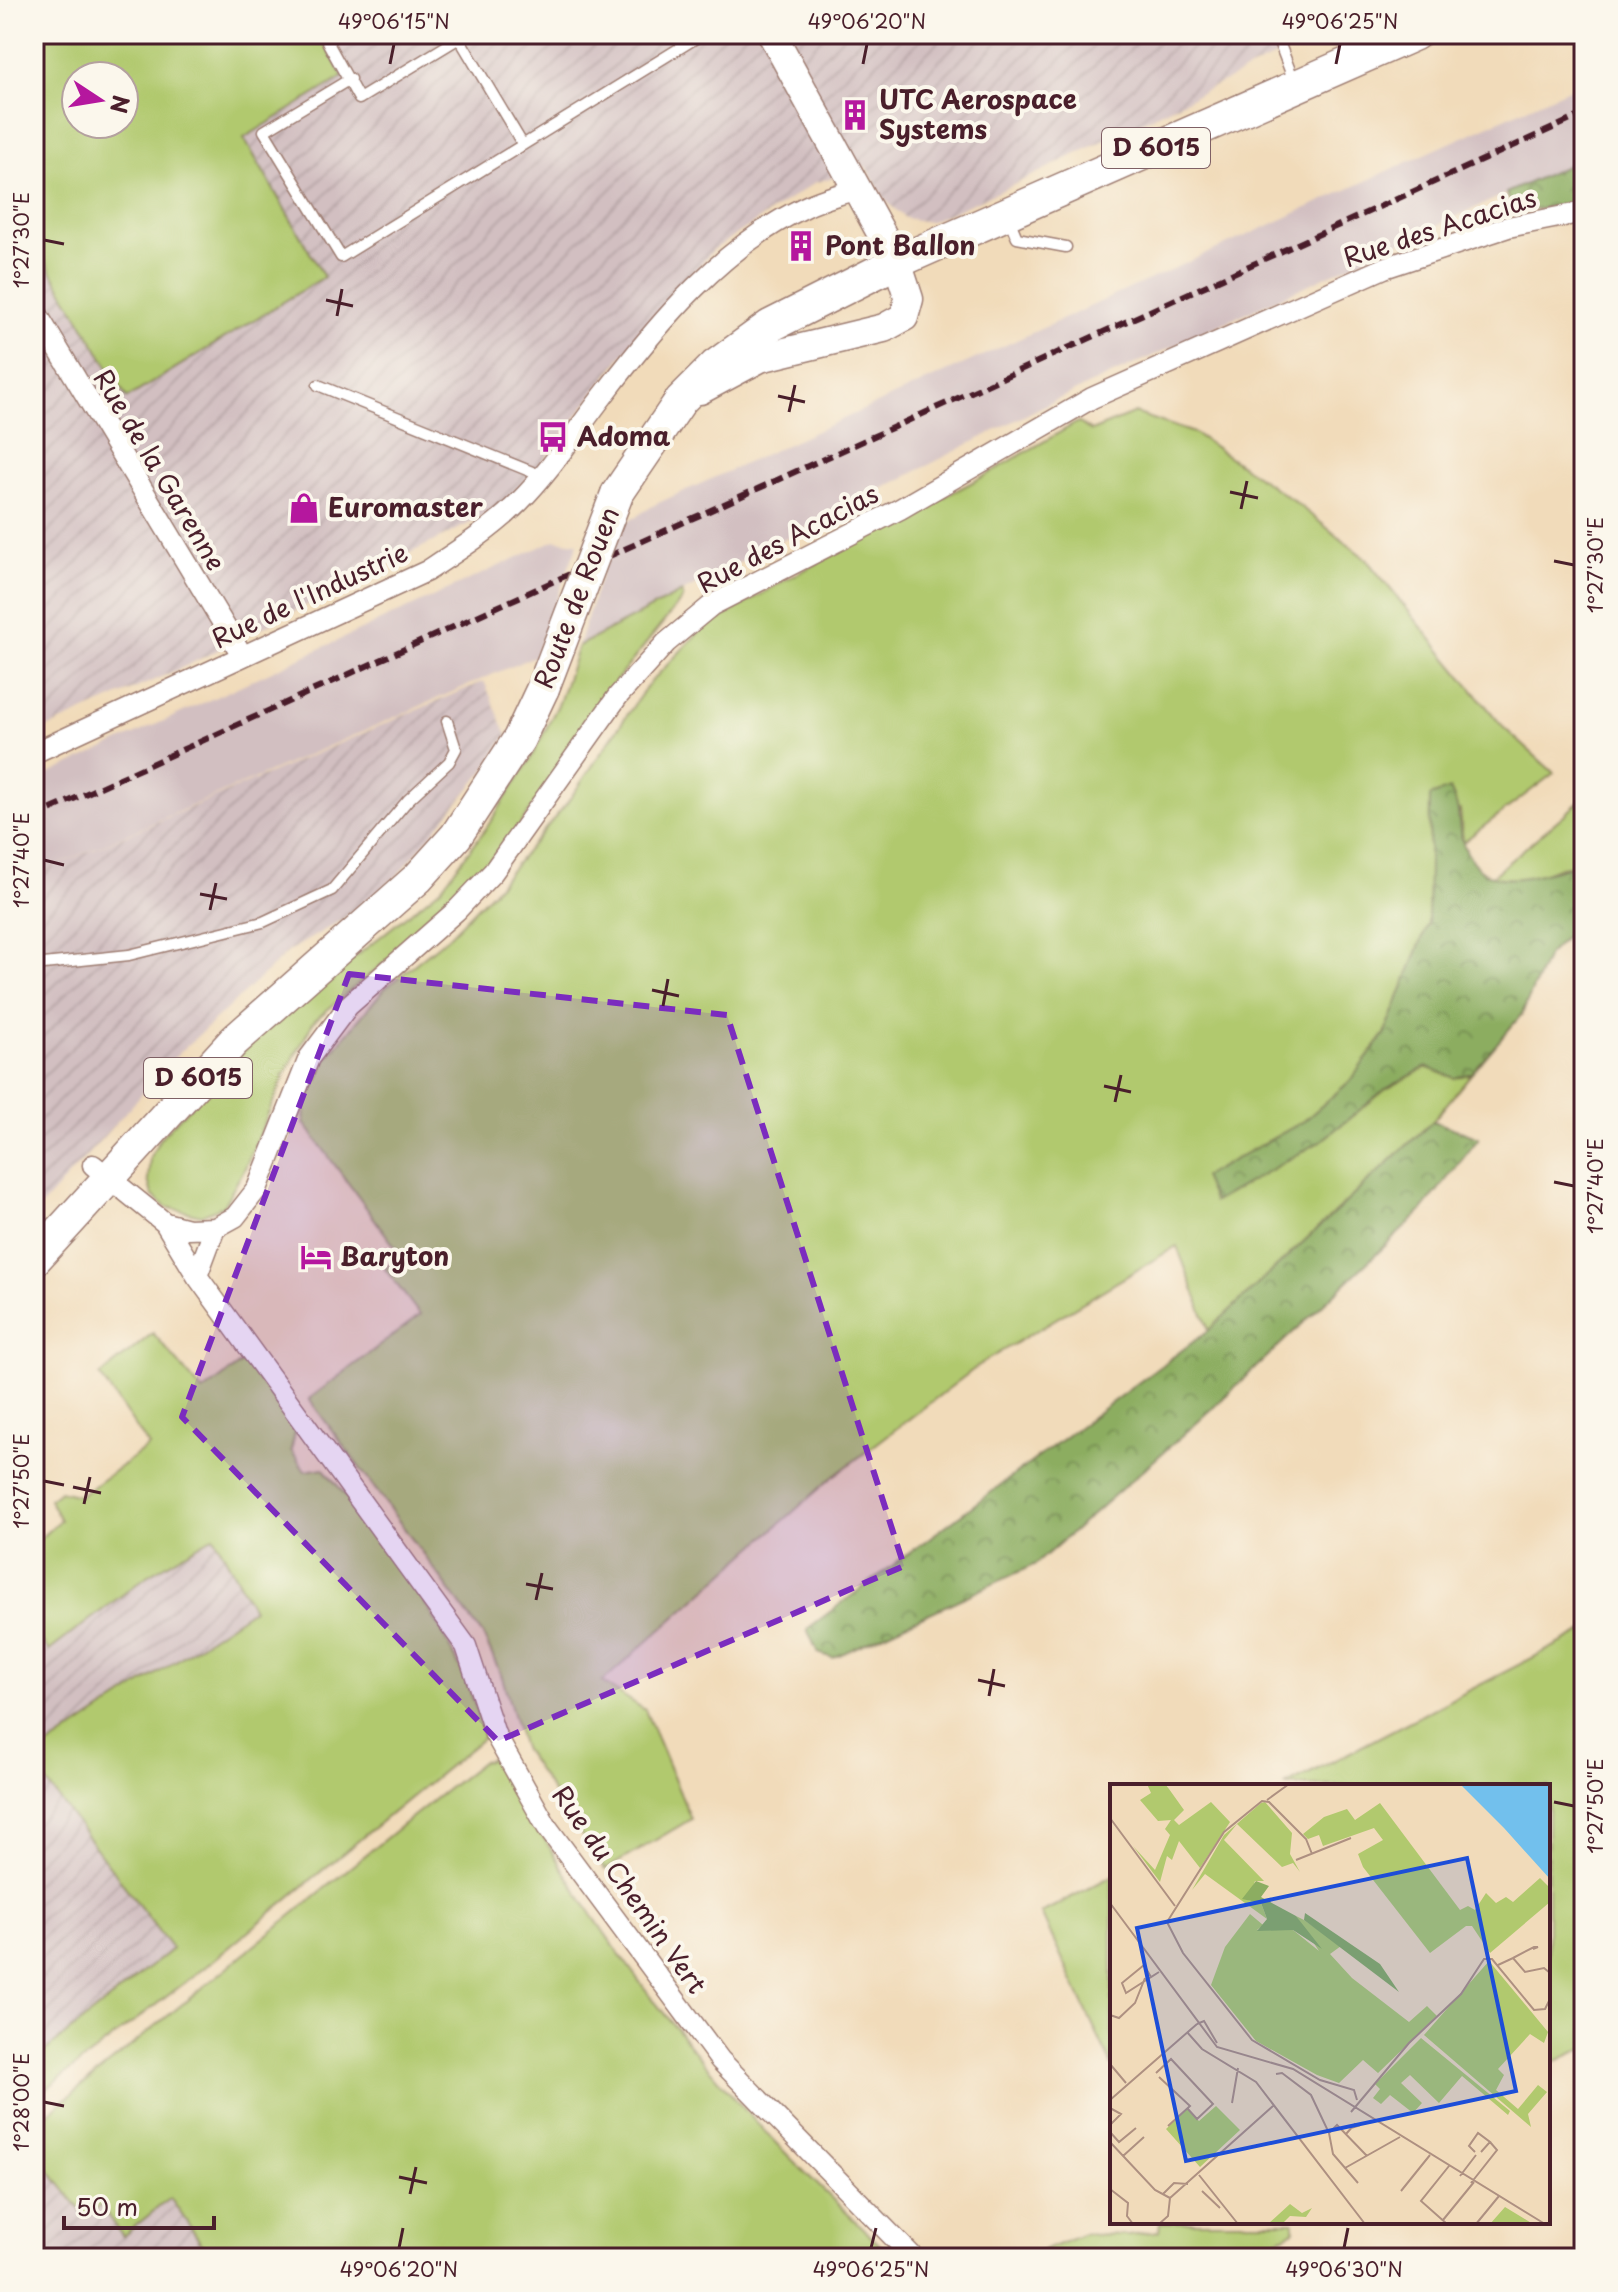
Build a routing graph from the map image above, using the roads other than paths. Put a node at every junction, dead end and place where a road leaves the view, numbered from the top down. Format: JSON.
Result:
{"nodes":[{"id":1,"x":323,"y":34,"type":"edge"},
{"id":2,"x":694,"y":34,"type":"edge"},
{"id":3,"x":772,"y":34,"type":"edge"},
{"id":4,"x":1276,"y":34,"type":"edge"},
{"id":5,"x":462,"y":36,"type":"edge"},
{"id":6,"x":1400,"y":37,"type":"edge"},
{"id":7,"x":350,"y":79,"type":"junction"},
{"id":8,"x":1296,"y":86,"type":"junction"},
{"id":9,"x":523,"y":145,"type":"junction"},
{"id":10,"x":856,"y":189,"type":"junction"},
{"id":11,"x":1584,"y":212,"type":"edge"},
{"id":12,"x":1007,"y":214,"type":"junction"},
{"id":13,"x":1066,"y":247,"type":"dead end"},
{"id":14,"x":897,"y":262,"type":"junction"},
{"id":15,"x":34,"y":309,"type":"edge"},
{"id":16,"x":318,"y":385,"type":"dead end"},
{"id":17,"x":681,"y":400,"type":"junction"},
{"id":18,"x":542,"y":476,"type":"junction"},
{"id":19,"x":242,"y":655,"type":"junction"},
{"id":20,"x":447,"y":721,"type":"dead end"},
{"id":21,"x":34,"y":753,"type":"edge"},
{"id":22,"x":34,"y":965,"type":"edge"},
{"id":23,"x":101,"y":1171,"type":"junction"},
{"id":24,"x":165,"y":1223,"type":"junction"},
{"id":25,"x":215,"y":1228,"type":"junction"},
{"id":26,"x":34,"y":1229,"type":"edge"},
{"id":27,"x":34,"y":1260,"type":"edge"},
{"id":28,"x":197,"y":1276,"type":"junction"},
{"id":29,"x":914,"y":2258,"type":"edge"}],
"edges":[{"from":1,"to":7,"type":"lane"},
{"from":2,"to":9,"type":"lane"},
{"from":3,"to":10,"type":"main road"},
{"from":4,"to":8,"type":"lane"},
{"from":5,"to":7,"type":"lane"},
{"from":5,"to":9,"type":"lane"},
{"from":6,"to":8,"type":"main road","name":"Route de Rouen","number":"D 6015"},
{"from":7,"to":9,"type":"lane"},
{"from":8,"to":12,"type":"main road","name":"Route de Rouen","number":"D 6015"},
{"from":10,"to":14,"type":"main road"},
{"from":10,"to":18,"type":"street","name":"Rue de l'Industrie"},
{"from":11,"to":25,"type":"street","name":"Rue des Acacias"},
{"from":12,"to":13,"type":"lane"},
{"from":12,"to":14,"type":"main road","name":"Route de Rouen","number":"D 6015"},
{"from":14,"to":17,"type":"main road","name":"Route de Rouen","number":"D 6015"},
{"from":14,"to":17,"type":"main road"},
{"from":15,"to":19,"type":"street","name":"Rue de la Garenne"},
{"from":16,"to":18,"type":"lane"},
{"from":17,"to":23,"type":"main road","name":"Route de Rouen","number":"D 6015","bridge":true},
{"from":18,"to":19,"type":"street","name":"Rue de l'Industrie"},
{"from":19,"to":21,"type":"street","name":"Rue de l'Industrie"},
{"from":20,"to":22,"type":"lane"},
{"from":23,"to":24,"type":"street","name":"Rue du Chemin Vert"},
{"from":23,"to":26,"type":"main road","name":"Route de Rouen","number":"D 6015"},
{"from":23,"to":27,"type":"main road","name":"Route de Rouen","number":"D 6015"},
{"from":24,"to":25,"type":"street"},
{"from":24,"to":28,"type":"street","name":"Rue du Chemin Vert"},
{"from":25,"to":28,"type":"street"},
{"from":28,"to":29,"type":"street","name":"Rue du Chemin Vert"}]}
